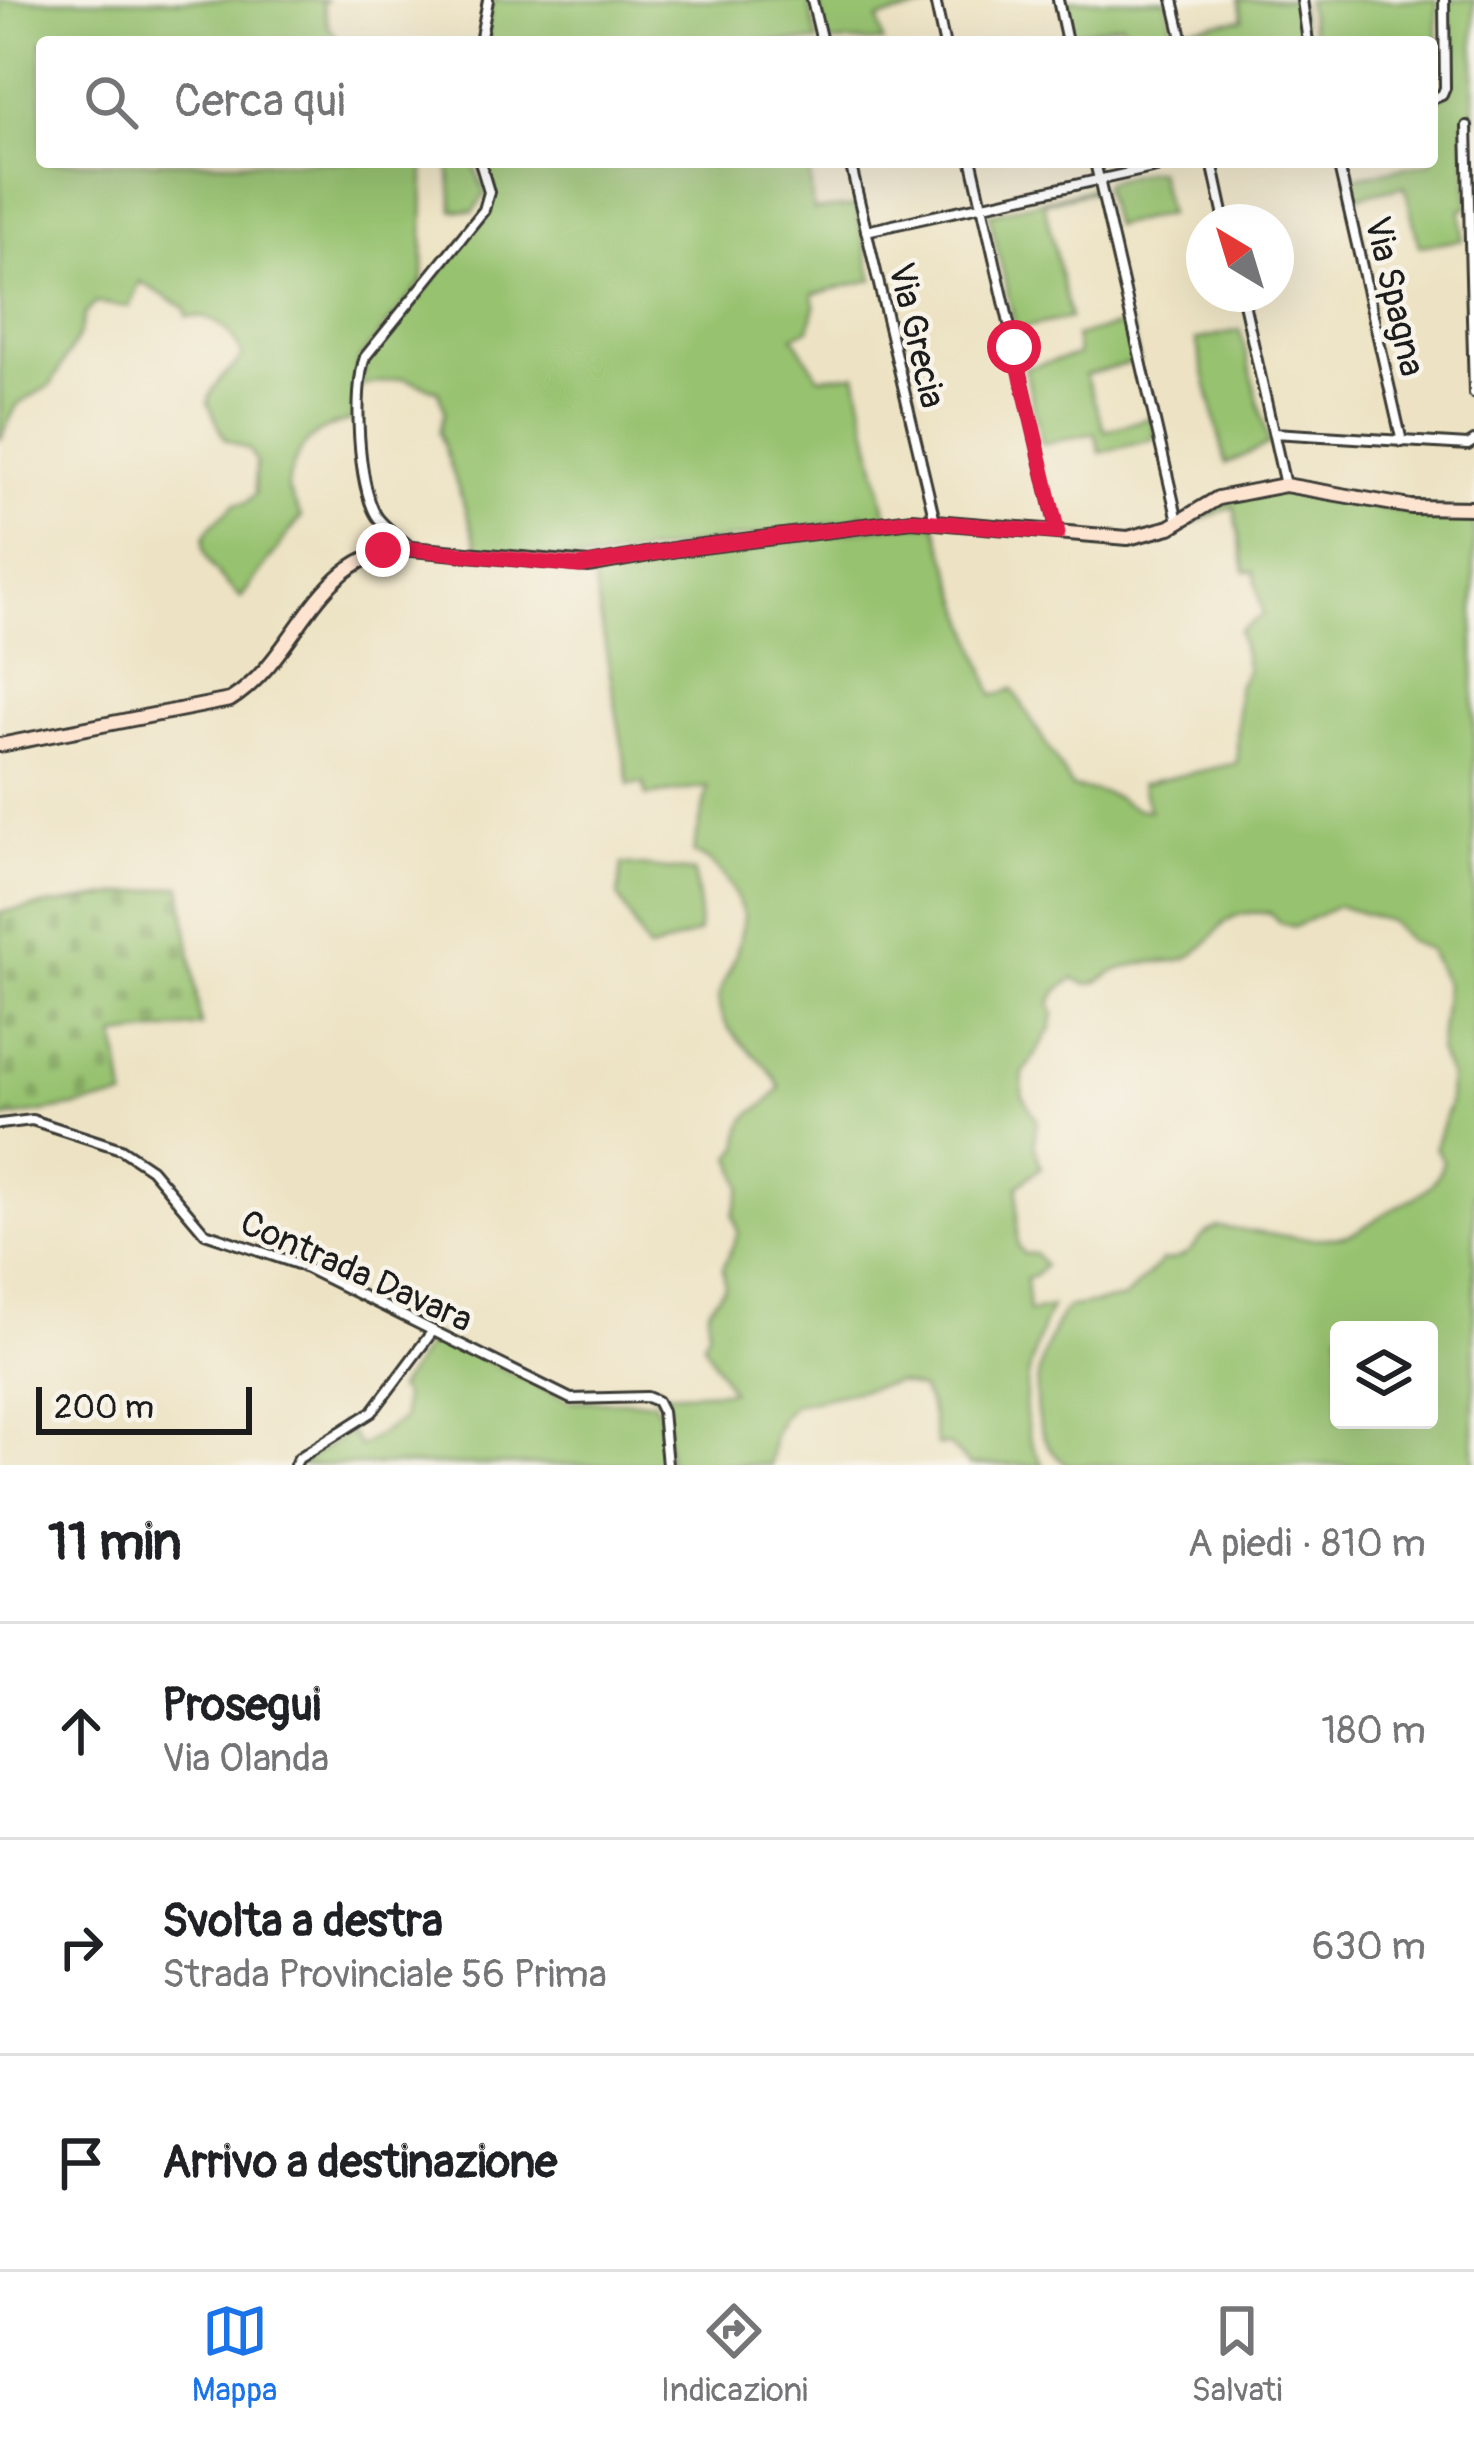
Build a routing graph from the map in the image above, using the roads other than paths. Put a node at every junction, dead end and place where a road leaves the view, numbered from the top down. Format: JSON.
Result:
{"nodes":[{"id":1,"x":488,"y":0,"type":"edge"},
{"id":2,"x":812,"y":0,"type":"edge"},
{"id":3,"x":935,"y":0,"type":"edge"},
{"id":4,"x":1058,"y":0,"type":"edge"},
{"id":5,"x":1173,"y":0,"type":"edge"},
{"id":6,"x":1302,"y":0,"type":"edge"},
{"id":7,"x":1444,"y":0,"type":"edge"},
{"id":8,"x":481,"y":36,"type":"edge"},
{"id":9,"x":821,"y":36,"type":"edge"},
{"id":10,"x":943,"y":36,"type":"edge"},
{"id":11,"x":1066,"y":36,"type":"edge"},
{"id":12,"x":1182,"y":36,"type":"edge"},
{"id":13,"x":1307,"y":36,"type":"edge"},
{"id":14,"x":1438,"y":96,"type":"edge"},
{"id":15,"x":1467,"y":125,"type":"dead end"},
{"id":16,"x":482,"y":168,"type":"edge"},
{"id":17,"x":851,"y":168,"type":"edge"},
{"id":18,"x":973,"y":168,"type":"edge"},
{"id":19,"x":1096,"y":168,"type":"edge"},
{"id":20,"x":1151,"y":168,"type":"edge"},
{"id":21,"x":1213,"y":168,"type":"edge"},
{"id":22,"x":1339,"y":168,"type":"edge"},
{"id":23,"x":1099,"y":179,"type":"junction"},
{"id":24,"x":1221,"y":204,"type":"edge"},
{"id":25,"x":982,"y":206,"type":"junction"},
{"id":26,"x":866,"y":231,"type":"junction"},
{"id":27,"x":1246,"y":312,"type":"edge"},
{"id":28,"x":1474,"y":393,"type":"edge"},
{"id":29,"x":1274,"y":433,"type":"junction"},
{"id":30,"x":1402,"y":442,"type":"junction"},
{"id":31,"x":1473,"y":442,"type":"edge"},
{"id":32,"x":1285,"y":485,"type":"junction"},
{"id":33,"x":1474,"y":508,"type":"edge"},
{"id":34,"x":935,"y":521,"type":"junction"},
{"id":35,"x":1178,"y":521,"type":"junction"},
{"id":36,"x":1058,"y":533,"type":"junction"},
{"id":37,"x":412,"y":549,"type":"junction"},
{"id":38,"x":0,"y":745,"type":"edge"},
{"id":39,"x":0,"y":1124,"type":"edge"},
{"id":40,"x":432,"y":1332,"type":"junction"},
{"id":41,"x":295,"y":1465,"type":"edge"},
{"id":42,"x":667,"y":1465,"type":"edge"}],
"edges":[{"from":1,"to":8,"type":"street"},
{"from":2,"to":9,"type":"street"},
{"from":3,"to":10,"type":"street"},
{"from":4,"to":11,"type":"street"},
{"from":5,"to":12,"type":"street"},
{"from":6,"to":13,"type":"street"},
{"from":7,"to":14,"type":"street"},
{"from":15,"to":28,"type":"street"},
{"from":16,"to":37,"type":"street"},
{"from":17,"to":26,"type":"street","name":"Via Grecia"},
{"from":18,"to":25,"type":"street"},
{"from":19,"to":23,"type":"street"},
{"from":20,"to":23,"type":"street"},
{"from":21,"to":24,"type":"street"},
{"from":22,"to":30,"type":"street","name":"Via Spagna"},
{"from":23,"to":25,"type":"street"},
{"from":23,"to":35,"type":"street"},
{"from":25,"to":26,"type":"street"},
{"from":25,"to":36,"type":"street"},
{"from":26,"to":34,"type":"street","name":"Via Grecia"},
{"from":27,"to":29,"type":"street"},
{"from":29,"to":30,"type":"street"},
{"from":29,"to":32,"type":"street"},
{"from":30,"to":31,"type":"street"},
{"from":32,"to":33,"type":"street"},
{"from":32,"to":35,"type":"street"},
{"from":34,"to":36,"type":"street"},
{"from":34,"to":37,"type":"street"},
{"from":35,"to":36,"type":"street"},
{"from":37,"to":38,"type":"street"},
{"from":39,"to":40,"type":"street","name":"Contrada Davara"},
{"from":40,"to":41,"type":"street"},
{"from":40,"to":42,"type":"street","name":"Contrada Davara"}]}
